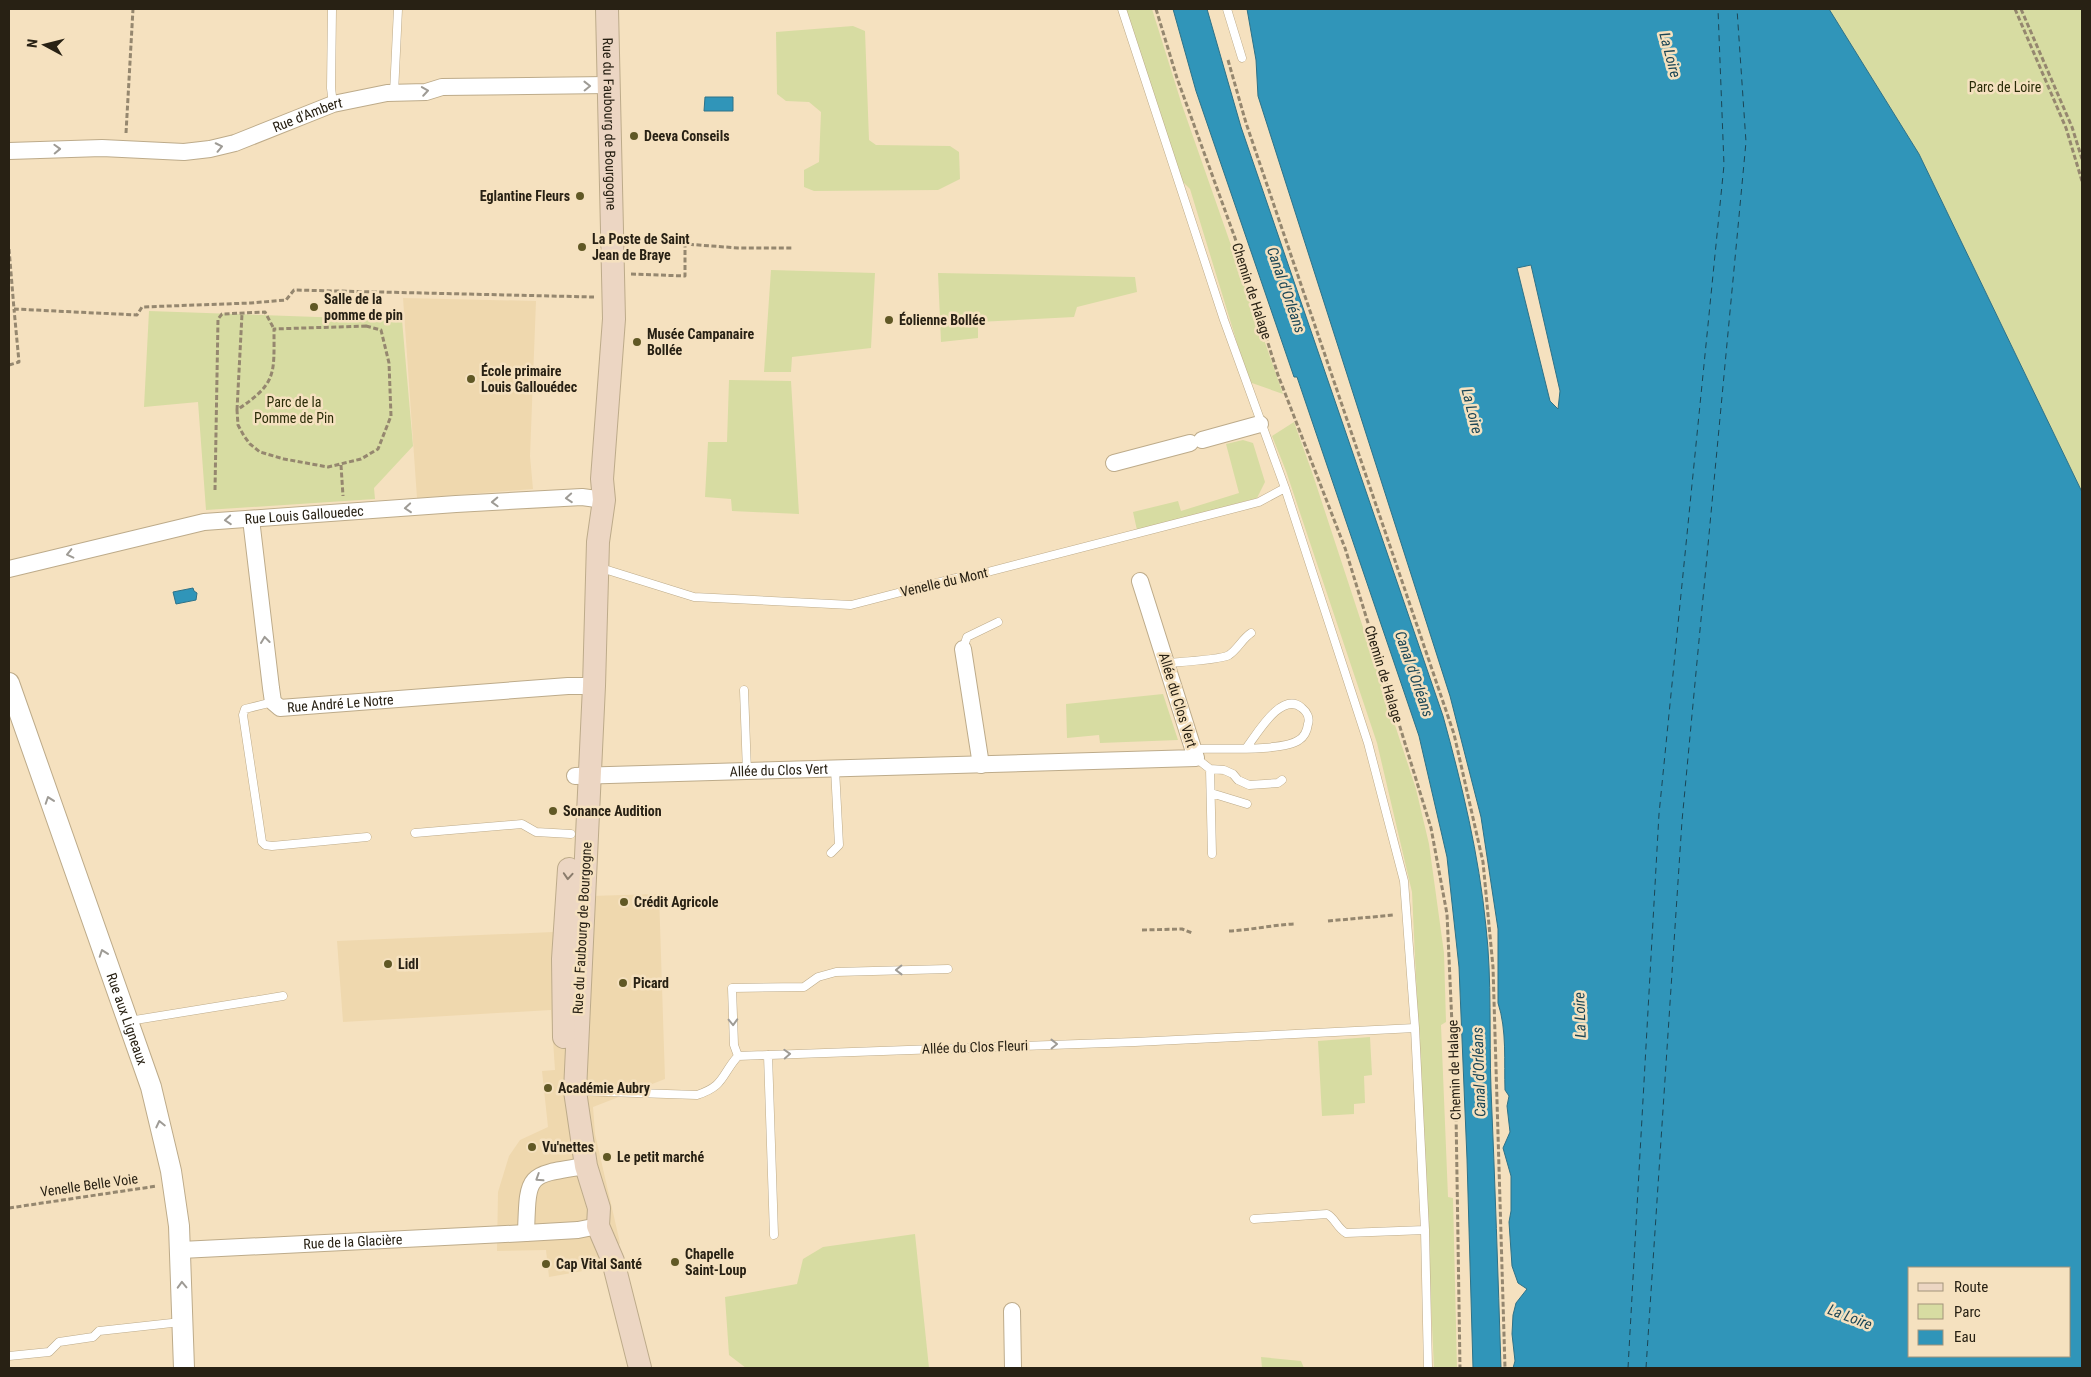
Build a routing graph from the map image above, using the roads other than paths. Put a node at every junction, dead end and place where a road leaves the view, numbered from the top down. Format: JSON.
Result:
{"nodes":[{"id":1,"x":332,"y":9,"type":"edge"},
{"id":2,"x":398,"y":9,"type":"edge"},
{"id":3,"x":607,"y":9,"type":"edge"},
{"id":4,"x":1122,"y":9,"type":"edge"},
{"id":5,"x":1227,"y":9,"type":"edge"},
{"id":6,"x":1242,"y":58,"type":"dead end"},
{"id":7,"x":608,"y":85,"type":"junction"},
{"id":8,"x":394,"y":93,"type":"junction"},
{"id":9,"x":333,"y":104,"type":"junction"},
{"id":10,"x":9,"y":151,"type":"edge"},
{"id":11,"x":1260,"y":424,"type":"junction"},
{"id":12,"x":1114,"y":463,"type":"dead end"},
{"id":13,"x":1285,"y":488,"type":"junction"},
{"id":14,"x":600,"y":492,"type":"junction"},
{"id":15,"x":251,"y":519,"type":"junction"},
{"id":16,"x":598,"y":568,"type":"junction"},
{"id":17,"x":9,"y":569,"type":"edge"},
{"id":18,"x":1140,"y":581,"type":"dead end"},
{"id":19,"x":998,"y":622,"type":"dead end"},
{"id":20,"x":1252,"y":633,"type":"dead end"},
{"id":21,"x":963,"y":649,"type":"joint"},
{"id":22,"x":1166,"y":663,"type":"junction"},
{"id":23,"x":9,"y":683,"type":"edge"},
{"id":24,"x":587,"y":686,"type":"junction"},
{"id":25,"x":744,"y":690,"type":"dead end"},
{"id":26,"x":272,"y":695,"type":"junction"},
{"id":27,"x":1246,"y":747,"type":"junction"},
{"id":28,"x":1194,"y":753,"type":"junction"},
{"id":29,"x":981,"y":765,"type":"junction"},
{"id":30,"x":1210,"y":768,"type":"junction"},
{"id":31,"x":835,"y":770,"type":"junction"},
{"id":32,"x":747,"y":772,"type":"junction"},
{"id":33,"x":582,"y":776,"type":"junction"},
{"id":34,"x":1282,"y":780,"type":"dead end"},
{"id":35,"x":1210,"y":793,"type":"junction"},
{"id":36,"x":1248,"y":804,"type":"dead end"},
{"id":37,"x":415,"y":833,"type":"dead end"},
{"id":38,"x":571,"y":834,"type":"junction"},
{"id":39,"x":367,"y":837,"type":"dead end"},
{"id":40,"x":831,"y":853,"type":"dead end"},
{"id":41,"x":1212,"y":854,"type":"dead end"},
{"id":42,"x":948,"y":969,"type":"dead end"},
{"id":43,"x":284,"y":996,"type":"dead end"},
{"id":44,"x":127,"y":1021,"type":"junction"},
{"id":45,"x":1415,"y":1028,"type":"junction"},
{"id":46,"x":768,"y":1055,"type":"junction"},
{"id":47,"x":738,"y":1056,"type":"junction"},
{"id":48,"x":570,"y":1081,"type":"junction"},
{"id":49,"x":581,"y":1167,"type":"junction"},
{"id":50,"x":1254,"y":1219,"type":"dead end"},
{"id":51,"x":595,"y":1227,"type":"junction"},
{"id":52,"x":1425,"y":1230,"type":"junction"},
{"id":53,"x":526,"y":1233,"type":"junction"},
{"id":54,"x":774,"y":1235,"type":"dead end"},
{"id":55,"x":181,"y":1250,"type":"junction"},
{"id":56,"x":612,"y":1291,"type":"junction"},
{"id":57,"x":1012,"y":1311,"type":"dead end"},
{"id":58,"x":183,"y":1322,"type":"junction"},
{"id":59,"x":9,"y":1356,"type":"edge"},
{"id":60,"x":184,"y":1368,"type":"edge"},
{"id":61,"x":629,"y":1368,"type":"edge"},
{"id":62,"x":633,"y":1368,"type":"edge"},
{"id":63,"x":640,"y":1368,"type":"edge"},
{"id":64,"x":1013,"y":1368,"type":"edge"},
{"id":65,"x":1428,"y":1368,"type":"edge"}],
"edges":[{"from":1,"to":9,"type":"lane"},
{"from":2,"to":8,"type":"lane"},
{"from":3,"to":7,"type":"main road","name":"Rue du Faubourg de Bourgogne"},
{"from":4,"to":11,"type":"lane"},
{"from":5,"to":6,"type":"lane"},
{"from":8,"to":7,"type":"street","name":"Rue d'Ambert","one_way":true},
{"from":7,"to":14,"type":"main road","name":"Rue du Faubourg de Bourgogne"},
{"from":8,"to":9,"type":"street","name":"Rue d'Ambert"},
{"from":10,"to":9,"type":"street","name":"Rue d'Ambert","one_way":true},
{"from":11,"to":12,"type":"street"},
{"from":11,"to":13,"type":"lane"},
{"from":13,"to":16,"type":"lane","name":"Venelle du Mont"},
{"from":13,"to":45,"type":"lane"},
{"from":14,"to":15,"type":"street","name":"Rue Louis Gallouedec","one_way":true},
{"from":14,"to":16,"type":"main road","name":"Rue du Faubourg de Bourgogne"},
{"from":14,"to":24,"type":"main road","name":"Rue du Faubourg de Bourgogne"},
{"from":15,"to":17,"type":"street","name":"Rue Louis Gallouedec","one_way":true},
{"from":26,"to":15,"type":"street","name":"Rue André Le Notre","one_way":true},
{"from":16,"to":24,"type":"main road","name":"Rue du Faubourg de Bourgogne"},
{"from":18,"to":22,"type":"street","name":"Allée du Clos Vert"},
{"from":19,"to":21,"type":"lane"},
{"from":20,"to":22,"type":"lane"},
{"from":21,"to":29,"type":"street"},
{"from":22,"to":28,"type":"street","name":"Allée du Clos Vert"},
{"from":44,"to":23,"type":"street","name":"Rue aux Ligneaux","one_way":true},
{"from":24,"to":26,"type":"street","name":"Rue André Le Notre"},
{"from":24,"to":33,"type":"main road","name":"Rue du Faubourg de Bourgogne"},
{"from":25,"to":32,"type":"lane"},
{"from":26,"to":39,"type":"lane"},
{"from":27,"to":27,"type":"lane"},
{"from":27,"to":28,"type":"lane"},
{"from":28,"to":29,"type":"street","name":"Allée du Clos Vert"},
{"from":28,"to":30,"type":"lane"},
{"from":29,"to":31,"type":"street","name":"Allée du Clos Vert"},
{"from":30,"to":34,"type":"lane"},
{"from":30,"to":35,"type":"lane"},
{"from":31,"to":32,"type":"street","name":"Allée du Clos Vert"},
{"from":31,"to":40,"type":"lane"},
{"from":32,"to":33,"type":"street","name":"Allée du Clos Vert"},
{"from":33,"to":38,"type":"main road","name":"Rue du Faubourg de Bourgogne"},
{"from":33,"to":48,"type":"main road","name":"Rue du Faubourg de Bourgogne"},
{"from":35,"to":36,"type":"lane"},
{"from":35,"to":41,"type":"lane"},
{"from":37,"to":38,"type":"lane"},
{"from":38,"to":48,"type":"main road","name":"Rue du Faubourg de Bourgogne","one_way":true},
{"from":42,"to":47,"type":"lane","one_way":true},
{"from":43,"to":44,"type":"lane"},
{"from":55,"to":44,"type":"street","name":"Rue aux Ligneaux","one_way":true},
{"from":46,"to":45,"type":"lane","name":"Allée du Clos Fleuri","one_way":true},
{"from":45,"to":52,"type":"lane"},
{"from":46,"to":47,"type":"lane","name":"Allée du Clos Fleuri"},
{"from":46,"to":54,"type":"lane"},
{"from":47,"to":48,"type":"lane"},
{"from":48,"to":49,"type":"main road","name":"Rue du Faubourg de Bourgogne"},
{"from":49,"to":51,"type":"main road","name":"Rue du Faubourg de Bourgogne"},
{"from":49,"to":53,"type":"street","one_way":true},
{"from":50,"to":52,"type":"lane"},
{"from":51,"to":53,"type":"street","name":"Rue de la Glacière"},
{"from":51,"to":56,"type":"main road","name":"Rue du Faubourg de Bourgogne"},
{"from":51,"to":63,"type":"main road","name":"Rue du Faubourg de Bourgogne"},
{"from":52,"to":65,"type":"lane"},
{"from":53,"to":55,"type":"street","name":"Rue de la Glacière"},
{"from":58,"to":55,"type":"street","name":"Rue aux Ligneaux","one_way":true},
{"from":56,"to":61,"type":"main road","name":"Rue du Faubourg de Bourgogne"},
{"from":56,"to":62,"type":"main road","name":"Rue du Faubourg de Bourgogne"},
{"from":57,"to":64,"type":"street"},
{"from":58,"to":59,"type":"lane"},
{"from":58,"to":60,"type":"street","name":"Rue aux Ligneaux"}]}
